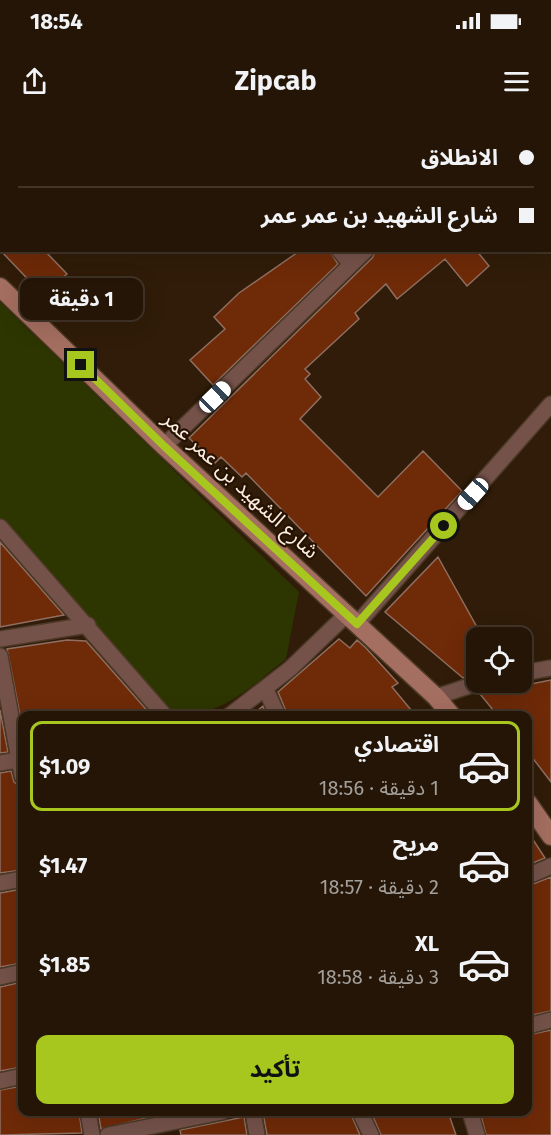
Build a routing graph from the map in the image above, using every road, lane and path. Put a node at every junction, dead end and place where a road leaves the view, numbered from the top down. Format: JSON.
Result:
{"nodes":[{"id":1,"x":341,"y":252,"type":"edge"},
{"id":2,"x":364,"y":252,"type":"edge"},
{"id":3,"x":351,"y":264,"type":"junction"},
{"id":4,"x":0,"y":286,"type":"edge"},
{"id":5,"x":551,"y":404,"type":"edge"},
{"id":6,"x":164,"y":446,"type":"junction"},
{"id":7,"x":0,"y":527,"type":"edge"},
{"id":8,"x":352,"y":619,"type":"junction"},
{"id":9,"x":88,"y":625,"type":"junction"},
{"id":10,"x":0,"y":639,"type":"edge"},
{"id":11,"x":0,"y":656,"type":"edge"},
{"id":12,"x":551,"y":668,"type":"edge"},
{"id":13,"x":532,"y":671,"type":"edge"},
{"id":14,"x":466,"y":687,"type":"edge"},
{"id":15,"x":265,"y":688,"type":"junction"},
{"id":16,"x":436,"y":697,"type":"junction"},
{"id":17,"x":161,"y":711,"type":"edge"},
{"id":18,"x":235,"y":711,"type":"edge"},
{"id":19,"x":276,"y":711,"type":"edge"},
{"id":20,"x":448,"y":711,"type":"edge"},
{"id":21,"x":18,"y":744,"type":"edge"},
{"id":22,"x":18,"y":760,"type":"edge"},
{"id":23,"x":0,"y":763,"type":"edge"},
{"id":24,"x":532,"y":809,"type":"edge"},
{"id":25,"x":551,"y":837,"type":"edge"},
{"id":26,"x":551,"y":866,"type":"edge"},
{"id":27,"x":532,"y":874,"type":"edge"},
{"id":28,"x":18,"y":880,"type":"edge"},
{"id":29,"x":0,"y":883,"type":"edge"},
{"id":30,"x":18,"y":973,"type":"edge"},
{"id":31,"x":0,"y":976,"type":"edge"},
{"id":32,"x":551,"y":1020,"type":"edge"},
{"id":33,"x":532,"y":1025,"type":"edge"},
{"id":34,"x":18,"y":1077,"type":"edge"},
{"id":35,"x":0,"y":1081,"type":"edge"},
{"id":36,"x":89,"y":1116,"type":"edge"},
{"id":37,"x":203,"y":1116,"type":"edge"},
{"id":38,"x":254,"y":1116,"type":"edge"},
{"id":39,"x":362,"y":1116,"type":"edge"},
{"id":40,"x":471,"y":1116,"type":"edge"},
{"id":41,"x":171,"y":1123,"type":"edge"},
{"id":42,"x":92,"y":1135,"type":"edge"},
{"id":43,"x":108,"y":1135,"type":"edge"},
{"id":44,"x":257,"y":1135,"type":"edge"},
{"id":45,"x":370,"y":1135,"type":"edge"},
{"id":46,"x":477,"y":1135,"type":"edge"}],
"edges":[{"from":1,"to":3,"type":"street"},
{"from":2,"to":3,"type":"street"},
{"from":3,"to":6,"type":"street"},
{"from":4,"to":6,"type":"street","name":"شارع الشهيد بن عمر عمر"},
{"from":5,"to":8,"type":"street"},
{"from":6,"to":8,"type":"street","name":"شارع الشهيد بن عمر عمر"},
{"from":7,"to":9,"type":"street"},
{"from":8,"to":15,"type":"street"},
{"from":8,"to":16,"type":"street","name":"شارع الشهيد بن عمر عمر"},
{"from":9,"to":10,"type":"street"},
{"from":9,"to":17,"type":"street"},
{"from":11,"to":21,"type":"street"},
{"from":12,"to":13,"type":"street"},
{"from":14,"to":16,"type":"street"},
{"from":15,"to":18,"type":"street"},
{"from":15,"to":19,"type":"street"},
{"from":16,"to":20,"type":"street","name":"شارع الشهيد بن عمر عمر"},
{"from":22,"to":23,"type":"street"},
{"from":24,"to":25,"type":"street"},
{"from":26,"to":27,"type":"street"},
{"from":28,"to":29,"type":"street"},
{"from":30,"to":31,"type":"street"},
{"from":32,"to":33,"type":"street"},
{"from":34,"to":35,"type":"street"},
{"from":36,"to":42,"type":"street"},
{"from":37,"to":41,"type":"street"},
{"from":38,"to":44,"type":"street"},
{"from":39,"to":45,"type":"street"},
{"from":40,"to":46,"type":"street"},
{"from":41,"to":43,"type":"street"}]}
